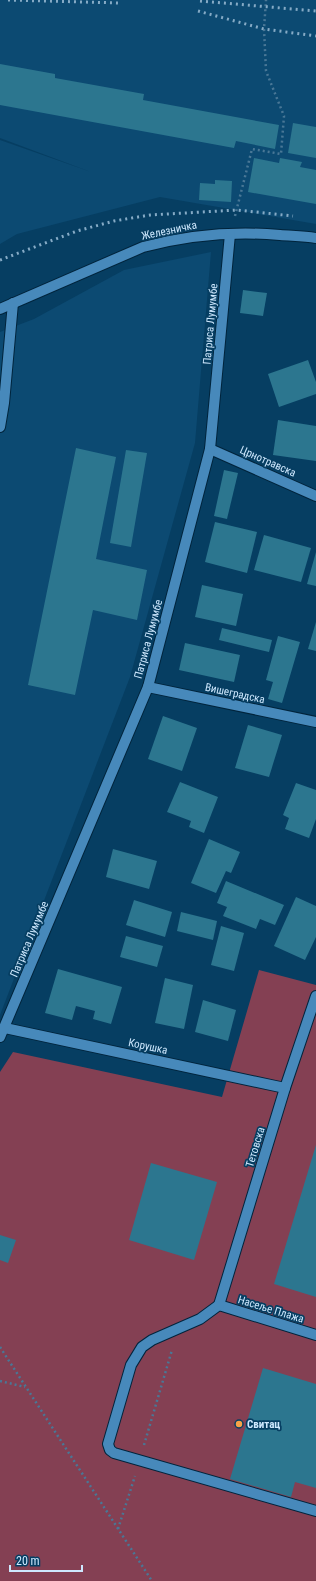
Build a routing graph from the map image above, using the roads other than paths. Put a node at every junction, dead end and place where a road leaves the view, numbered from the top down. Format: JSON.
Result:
{"nodes":[{"id":1,"x":230,"y":234,"type":"junction"},
{"id":2,"x":316,"y":238,"type":"edge"},
{"id":3,"x":13,"y":303,"type":"junction"},
{"id":4,"x":0,"y":309,"type":"edge"},
{"id":5,"x":0,"y":427,"type":"edge"},
{"id":6,"x":210,"y":448,"type":"junction"},
{"id":7,"x":316,"y":496,"type":"edge"},
{"id":8,"x":148,"y":686,"type":"junction"},
{"id":9,"x":316,"y":722,"type":"edge"},
{"id":10,"x":316,"y":996,"type":"edge"},
{"id":11,"x":2,"y":1032,"type":"edge"},
{"id":12,"x":285,"y":1088,"type":"junction"},
{"id":13,"x":219,"y":1305,"type":"junction"},
{"id":14,"x":316,"y":1335,"type":"edge"},
{"id":15,"x":316,"y":1511,"type":"edge"}],
"edges":[{"from":1,"to":2,"type":"street","name":"Железничка"},
{"from":1,"to":3,"type":"street","name":"Железничка"},
{"from":1,"to":6,"type":"street","name":"Патриса Лумумбе"},
{"from":3,"to":4,"type":"street","name":"Железничка"},
{"from":3,"to":5,"type":"street"},
{"from":6,"to":7,"type":"street","name":"Црнотравска"},
{"from":6,"to":8,"type":"street","name":"Патриса Лумумбе"},
{"from":8,"to":9,"type":"street","name":"Вишеградска"},
{"from":8,"to":11,"type":"street","name":"Патриса Лумумбе"},
{"from":10,"to":12,"type":"street","name":"Тетовска"},
{"from":11,"to":12,"type":"street","name":"Корушка"},
{"from":12,"to":13,"type":"street","name":"Тетовска"},
{"from":13,"to":14,"type":"street","name":"Насеље Плажа"},
{"from":13,"to":15,"type":"street"}]}
